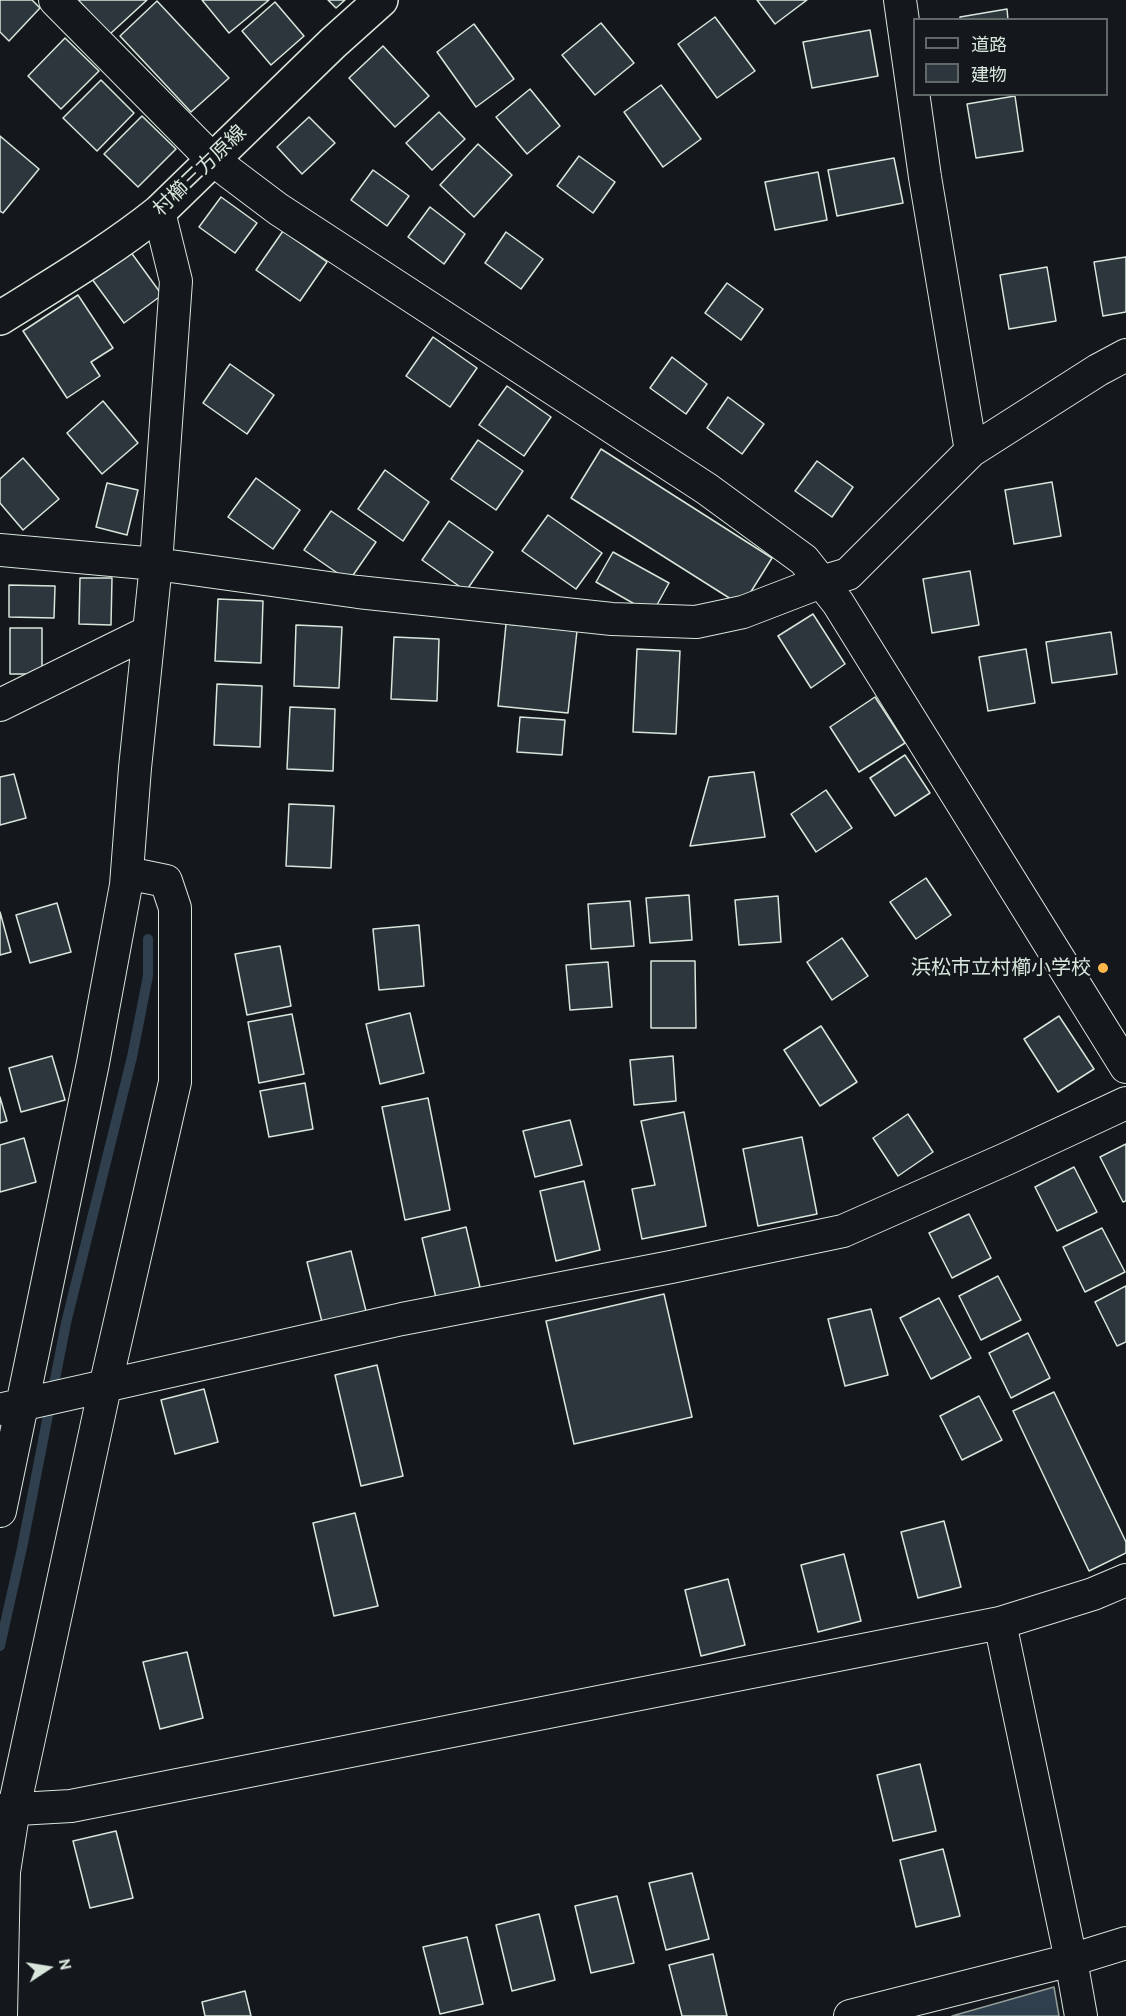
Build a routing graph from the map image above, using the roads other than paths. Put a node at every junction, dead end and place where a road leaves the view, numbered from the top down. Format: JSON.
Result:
{"nodes":[{"id":1,"x":55,"y":0,"type":"edge"},
{"id":2,"x":381,"y":0,"type":"edge"},
{"id":3,"x":900,"y":0,"type":"edge"},
{"id":4,"x":913,"y":92,"type":"edge"},
{"id":5,"x":914,"y":96,"type":"edge"},
{"id":6,"x":213,"y":160,"type":"junction"},
{"id":7,"x":159,"y":212,"type":"junction"},
{"id":8,"x":0,"y":318,"type":"edge"},
{"id":9,"x":1126,"y":355,"type":"edge"},
{"id":10,"x":971,"y":451,"type":"junction"},
{"id":11,"x":0,"y":550,"type":"edge"},
{"id":12,"x":156,"y":564,"type":"junction"},
{"id":13,"x":821,"y":582,"type":"junction"},
{"id":14,"x":148,"y":632,"type":"junction"},
{"id":15,"x":0,"y":705,"type":"edge"},
{"id":16,"x":127,"y":873,"type":"junction"},
{"id":17,"x":1126,"y":1067,"type":"edge"},
{"id":18,"x":1126,"y":1103,"type":"edge"},
{"id":19,"x":98,"y":1389,"type":"junction"},
{"id":20,"x":18,"y":1406,"type":"edge"},
{"id":21,"x":0,"y":1511,"type":"edge"},
{"id":22,"x":1126,"y":1580,"type":"edge"},
{"id":23,"x":1000,"y":1623,"type":"junction"},
{"id":24,"x":6,"y":1809,"type":"edge"},
{"id":25,"x":1126,"y":1943,"type":"edge"},
{"id":26,"x":1071,"y":1960,"type":"junction"},
{"id":27,"x":1,"y":2016,"type":"edge"},
{"id":28,"x":850,"y":2016,"type":"edge"},
{"id":29,"x":1081,"y":2016,"type":"edge"}],
"edges":[{"from":1,"to":6,"type":"street"},
{"from":2,"to":6,"type":"main road","name":"村櫛三方原線"},
{"from":3,"to":4,"type":"street"},
{"from":5,"to":10,"type":"street"},
{"from":6,"to":7,"type":"main road","name":"村櫛三方原線"},
{"from":6,"to":13,"type":"street"},
{"from":7,"to":8,"type":"main road","name":"村櫛三方原線"},
{"from":7,"to":12,"type":"street"},
{"from":9,"to":10,"type":"street"},
{"from":10,"to":13,"type":"street"},
{"from":11,"to":12,"type":"street"},
{"from":12,"to":13,"type":"street"},
{"from":12,"to":14,"type":"street"},
{"from":13,"to":17,"type":"street"},
{"from":14,"to":15,"type":"street"},
{"from":14,"to":16,"type":"street"},
{"from":16,"to":19,"type":"street"},
{"from":16,"to":20,"type":"street"},
{"from":18,"to":19,"type":"street"},
{"from":19,"to":20,"type":"street"},
{"from":19,"to":24,"type":"street"},
{"from":20,"to":21,"type":"street"},
{"from":22,"to":23,"type":"street"},
{"from":23,"to":24,"type":"street"},
{"from":23,"to":26,"type":"street"},
{"from":24,"to":27,"type":"street"},
{"from":25,"to":26,"type":"street"},
{"from":26,"to":28,"type":"street"},
{"from":26,"to":29,"type":"street"}]}
